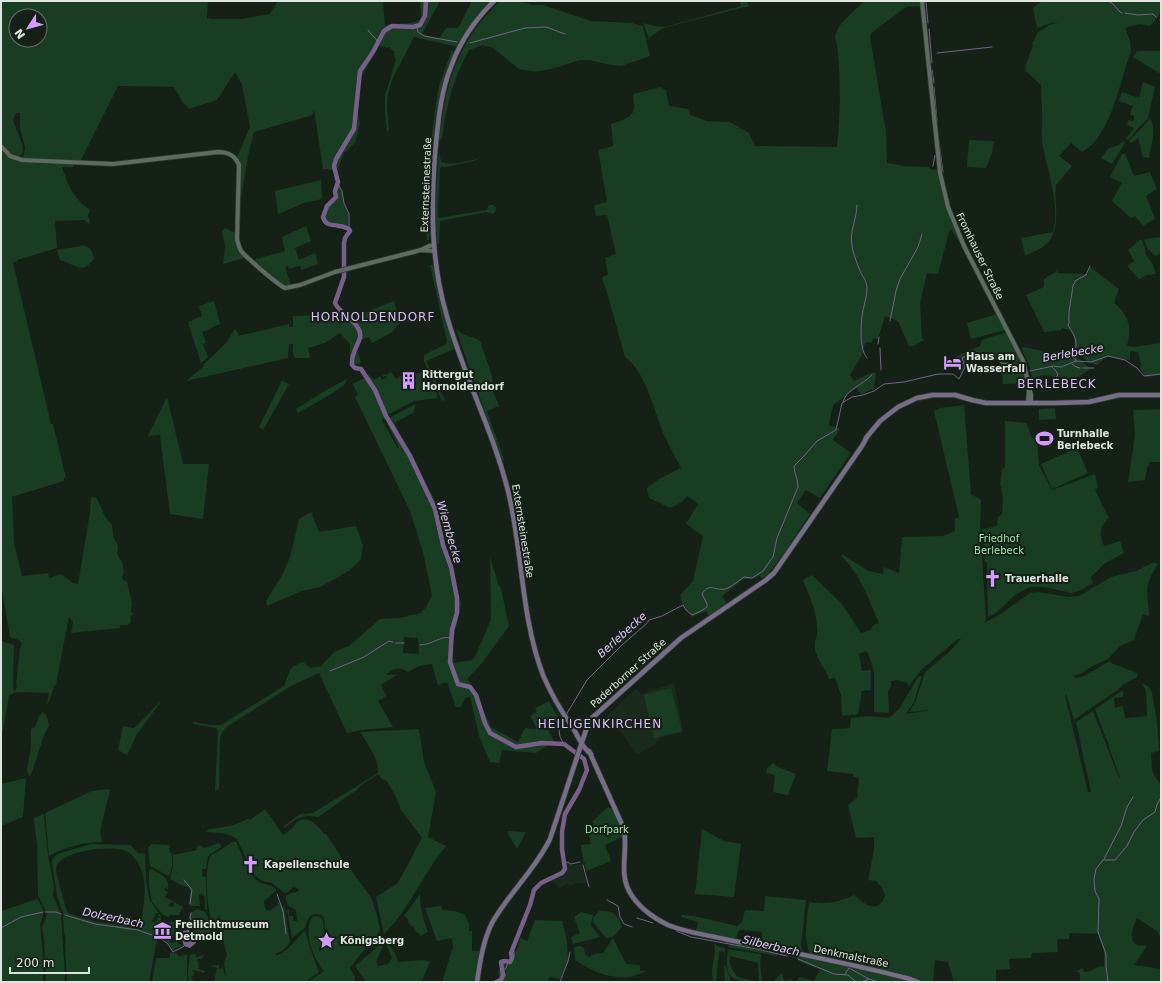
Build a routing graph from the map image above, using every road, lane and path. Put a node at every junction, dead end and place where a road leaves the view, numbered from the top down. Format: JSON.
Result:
{"nodes":[{"id":1,"x":494,"y":1,"type":"edge"},
{"id":2,"x":922,"y":3,"type":"edge"},
{"id":3,"x":1,"y":146,"type":"edge"},
{"id":4,"x":434,"y":248,"type":"junction"},
{"id":5,"x":1161,"y":395,"type":"edge"},
{"id":6,"x":1029,"y":403,"type":"junction"},
{"id":7,"x":573,"y":729,"type":"junction"},
{"id":8,"x":586,"y":730,"type":"junction"},
{"id":9,"x":582,"y":742,"type":"junction"},
{"id":10,"x":477,"y":982,"type":"edge"},
{"id":11,"x":918,"y":982,"type":"edge"}],
"edges":[{"from":1,"to":4,"type":"main road","name":"Externsteinestraße"},
{"from":2,"to":6,"type":"street","name":"Fromhauser Straße"},
{"from":3,"to":4,"type":"street"},
{"from":4,"to":7,"type":"main road","name":"Externsteinestraße"},
{"from":5,"to":6,"type":"main road","name":"Paderborner Straße"},
{"from":6,"to":8,"type":"main road","name":"Paderborner Straße"},
{"from":7,"to":8,"type":"main road"},
{"from":7,"to":9,"type":"main road","name":"Externsteinestraße"},
{"from":8,"to":9,"type":"main road","name":"Paderborner Straße"},
{"from":9,"to":10,"type":"main road","name":"Paderborner Straße"},
{"from":9,"to":11,"type":"main road","name":"Denkmalstraße"}]}
